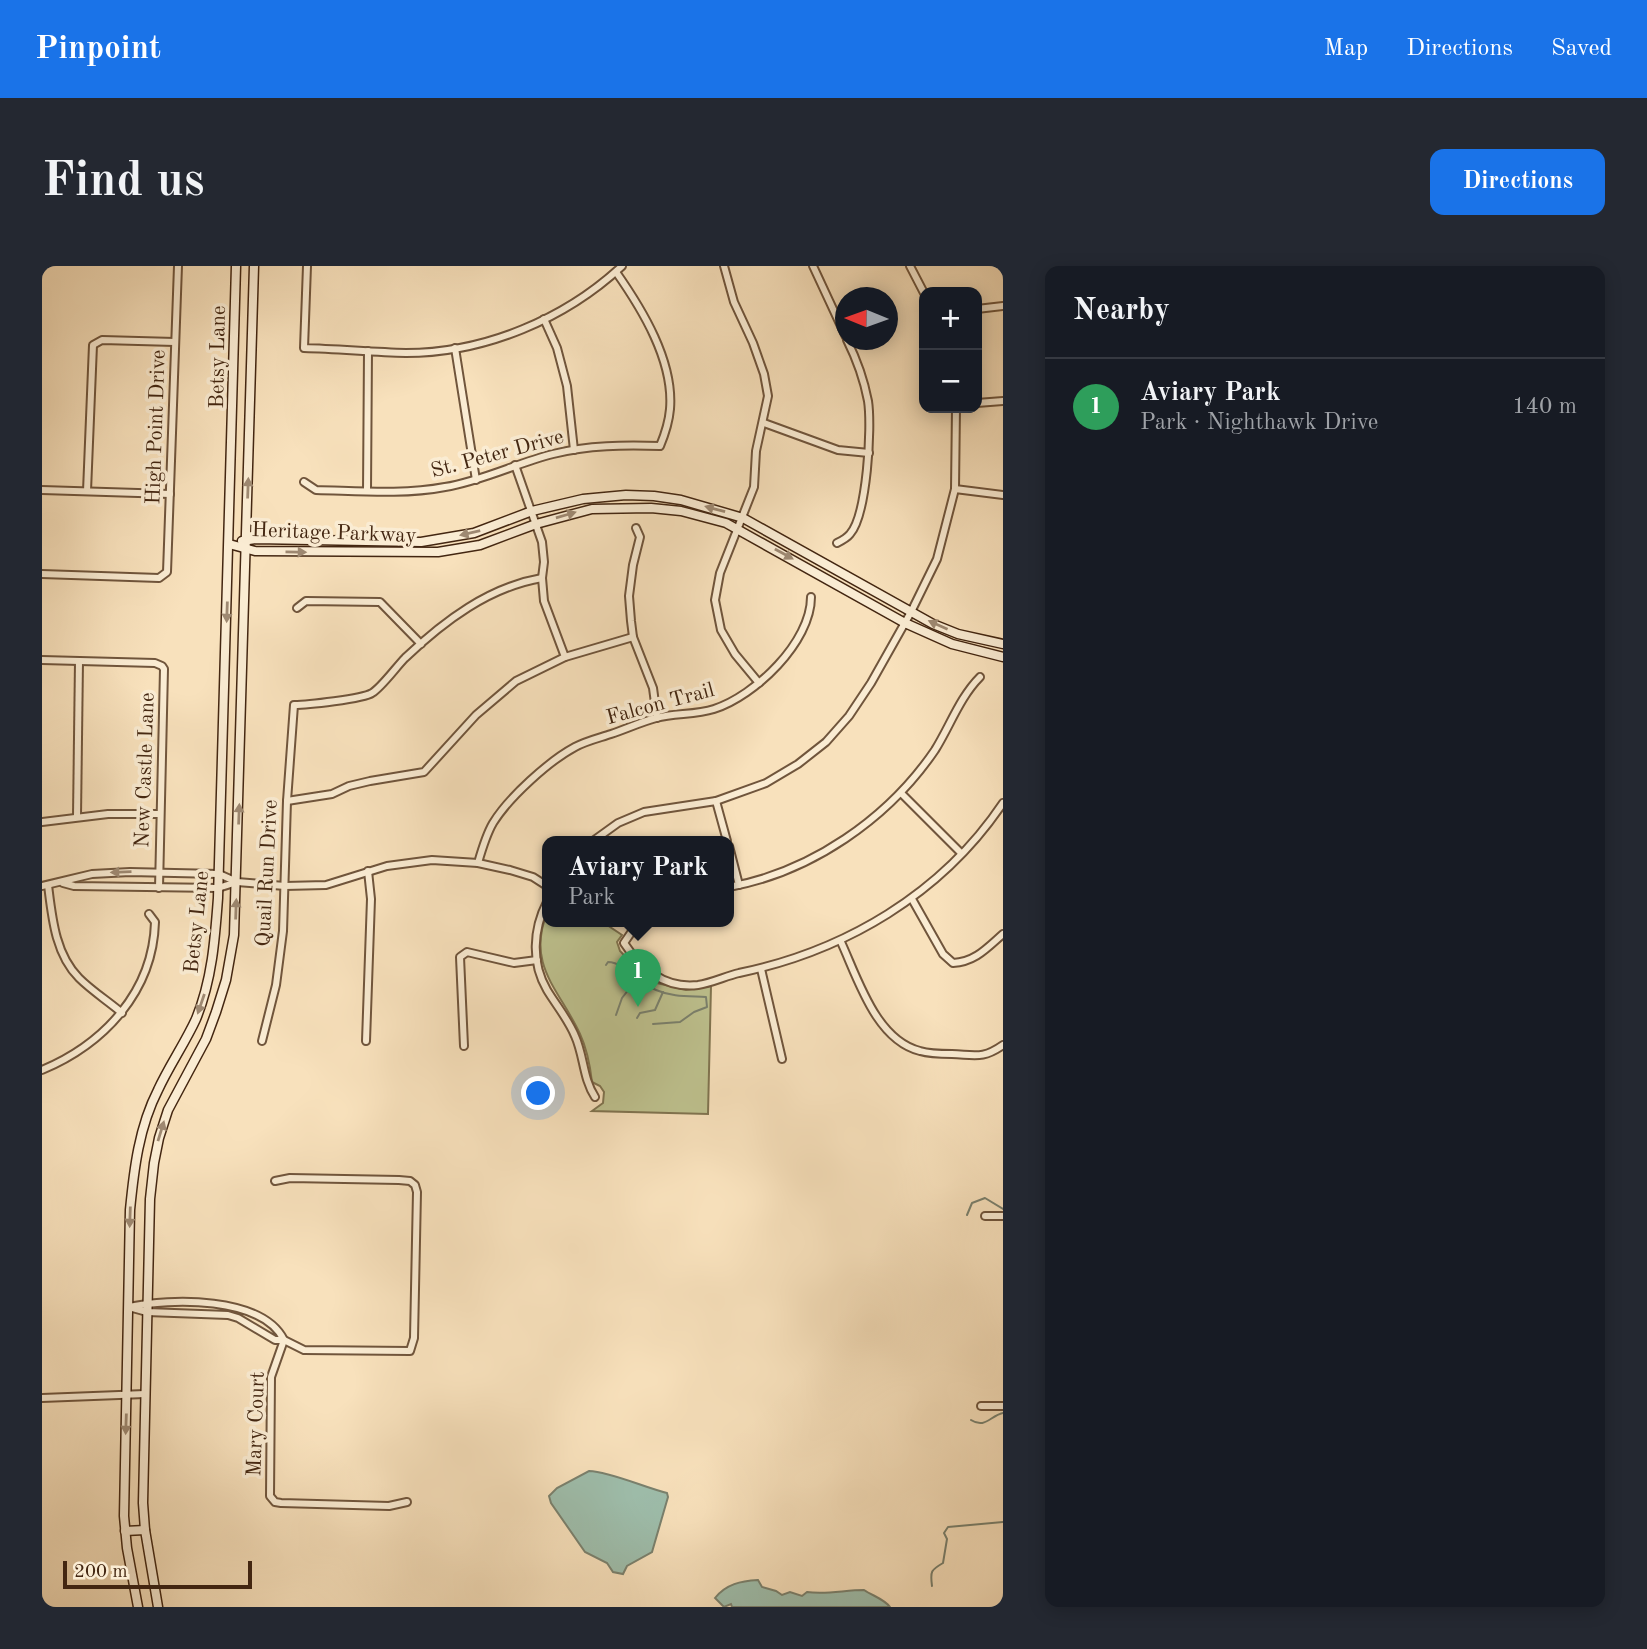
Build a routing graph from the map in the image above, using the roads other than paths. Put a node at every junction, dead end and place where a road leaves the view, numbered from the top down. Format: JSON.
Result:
{"nodes":[{"id":1,"x":178,"y":266,"type":"edge"},
{"id":2,"x":236,"y":266,"type":"edge"},
{"id":3,"x":254,"y":266,"type":"edge"},
{"id":4,"x":307,"y":266,"type":"edge"},
{"id":5,"x":622,"y":266,"type":"edge"},
{"id":6,"x":724,"y":266,"type":"edge"},
{"id":7,"x":813,"y":266,"type":"edge"},
{"id":8,"x":910,"y":266,"type":"edge"},
{"id":9,"x":616,"y":272,"type":"junction"},
{"id":10,"x":921,"y":287,"type":"edge"},
{"id":11,"x":1003,"y":306,"type":"edge"},
{"id":12,"x":982,"y":308,"type":"edge"},
{"id":13,"x":835,"y":314,"type":"edge"},
{"id":14,"x":544,"y":319,"type":"junction"},
{"id":15,"x":175,"y":342,"type":"junction"},
{"id":16,"x":455,"y":348,"type":"junction"},
{"id":17,"x":852,"y":350,"type":"edge"},
{"id":18,"x":368,"y":351,"type":"junction"},
{"id":19,"x":1003,"y":401,"type":"edge"},
{"id":20,"x":982,"y":403,"type":"edge"},
{"id":21,"x":956,"y":413,"type":"edge"},
{"id":22,"x":233,"y":419,"type":"junction"},
{"id":23,"x":250,"y":419,"type":"junction"},
{"id":24,"x":764,"y":423,"type":"junction"},
{"id":25,"x":574,"y":450,"type":"junction"},
{"id":26,"x":869,"y":453,"type":"junction"},
{"id":27,"x":515,"y":465,"type":"junction"},
{"id":28,"x":475,"y":480,"type":"junction"},
{"id":29,"x":304,"y":482,"type":"dead end"},
{"id":30,"x":956,"y":489,"type":"junction"},
{"id":31,"x":42,"y":490,"type":"edge"},
{"id":32,"x":87,"y":491,"type":"junction"},
{"id":33,"x":367,"y":491,"type":"junction"},
{"id":34,"x":170,"y":494,"type":"junction"},
{"id":35,"x":1003,"y":495,"type":"edge"},
{"id":36,"x":532,"y":511,"type":"junction"},
{"id":37,"x":743,"y":518,"type":"junction"},
{"id":38,"x":536,"y":524,"type":"junction"},
{"id":39,"x":636,"y":528,"type":"dead end"},
{"id":40,"x":738,"y":530,"type":"junction"},
{"id":41,"x":837,"y":543,"type":"dead end"},
{"id":42,"x":229,"y":544,"type":"junction"},
{"id":43,"x":246,"y":545,"type":"junction"},
{"id":44,"x":42,"y":575,"type":"edge"},
{"id":45,"x":542,"y":578,"type":"junction"},
{"id":46,"x":811,"y":597,"type":"dead end"},
{"id":47,"x":297,"y":608,"type":"dead end"},
{"id":48,"x":911,"y":612,"type":"junction"},
{"id":49,"x":905,"y":623,"type":"junction"},
{"id":50,"x":633,"y":638,"type":"junction"},
{"id":51,"x":421,"y":644,"type":"junction"},
{"id":52,"x":1003,"y":644,"type":"edge"},
{"id":53,"x":565,"y":657,"type":"junction"},
{"id":54,"x":1003,"y":657,"type":"edge"},
{"id":55,"x":42,"y":660,"type":"edge"},
{"id":56,"x":79,"y":661,"type":"junction"},
{"id":57,"x":980,"y":677,"type":"dead end"},
{"id":58,"x":758,"y":683,"type":"junction"},
{"id":59,"x":657,"y":718,"type":"junction"},
{"id":60,"x":901,"y":793,"type":"junction"},
{"id":61,"x":287,"y":801,"type":"junction"},
{"id":62,"x":716,"y":801,"type":"junction"},
{"id":63,"x":1003,"y":803,"type":"edge"},
{"id":64,"x":160,"y":814,"type":"junction"},
{"id":65,"x":77,"y":816,"type":"junction"},
{"id":66,"x":42,"y":822,"type":"edge"},
{"id":67,"x":600,"y":836,"type":"edge"},
{"id":68,"x":726,"y":836,"type":"edge"},
{"id":69,"x":961,"y":853,"type":"junction"},
{"id":70,"x":478,"y":863,"type":"junction"},
{"id":71,"x":734,"y":864,"type":"edge"},
{"id":72,"x":368,"y":871,"type":"junction"},
{"id":73,"x":159,"y":872,"type":"junction"},
{"id":74,"x":219,"y":874,"type":"junction"},
{"id":75,"x":237,"y":882,"type":"junction"},
{"id":76,"x":63,"y":883,"type":"junction"},
{"id":77,"x":542,"y":884,"type":"edge"},
{"id":78,"x":740,"y":885,"type":"junction"},
{"id":79,"x":45,"y":886,"type":"edge"},
{"id":80,"x":285,"y":886,"type":"junction"},
{"id":81,"x":734,"y":886,"type":"edge"},
{"id":82,"x":159,"y":888,"type":"junction"},
{"id":83,"x":218,"y":888,"type":"junction"},
{"id":84,"x":912,"y":899,"type":"junction"},
{"id":85,"x":149,"y":914,"type":"dead end"},
{"id":86,"x":542,"y":915,"type":"edge"},
{"id":87,"x":635,"y":927,"type":"edge"},
{"id":88,"x":1003,"y":934,"type":"edge"},
{"id":89,"x":841,"y":942,"type":"junction"},
{"id":90,"x":537,"y":960,"type":"junction"},
{"id":91,"x":761,"y":969,"type":"junction"},
{"id":92,"x":122,"y":1013,"type":"junction"},
{"id":93,"x":262,"y":1041,"type":"dead end"},
{"id":94,"x":366,"y":1041,"type":"dead end"},
{"id":95,"x":1003,"y":1045,"type":"edge"},
{"id":96,"x":464,"y":1046,"type":"dead end"},
{"id":97,"x":782,"y":1059,"type":"dead end"},
{"id":98,"x":42,"y":1070,"type":"edge"},
{"id":99,"x":595,"y":1097,"type":"dead end"},
{"id":100,"x":275,"y":1181,"type":"dead end"},
{"id":101,"x":985,"y":1216,"type":"dead end"},
{"id":102,"x":1003,"y":1216,"type":"edge"},
{"id":103,"x":147,"y":1303,"type":"junction"},
{"id":104,"x":184,"y":1303,"type":"junction"},
{"id":105,"x":129,"y":1307,"type":"junction"},
{"id":106,"x":238,"y":1308,"type":"junction"},
{"id":107,"x":147,"y":1312,"type":"junction"},
{"id":108,"x":184,"y":1313,"type":"junction"},
{"id":109,"x":234,"y":1317,"type":"junction"},
{"id":110,"x":284,"y":1340,"type":"junction"},
{"id":111,"x":145,"y":1394,"type":"junction"},
{"id":112,"x":127,"y":1395,"type":"junction"},
{"id":113,"x":42,"y":1398,"type":"edge"},
{"id":114,"x":981,"y":1406,"type":"dead end"},
{"id":115,"x":1003,"y":1406,"type":"edge"},
{"id":116,"x":407,"y":1502,"type":"dead end"},
{"id":117,"x":145,"y":1530,"type":"junction"},
{"id":118,"x":125,"y":1531,"type":"junction"},
{"id":119,"x":138,"y":1607,"type":"edge"},
{"id":120,"x":158,"y":1607,"type":"edge"}],
"edges":[{"from":1,"to":15,"type":"street","name":"High Point Drive"},
{"from":2,"to":22,"type":"main road","name":"Betsy Lane"},
{"from":3,"to":23,"type":"main road","name":"Betsy Lane"},
{"from":4,"to":18,"type":"street"},
{"from":5,"to":9,"type":"street"},
{"from":6,"to":24,"type":"street"},
{"from":7,"to":13,"type":"street"},
{"from":8,"to":10,"type":"street"},
{"from":9,"to":14,"type":"street"},
{"from":9,"to":25,"type":"street","name":"St. Peter Drive"},
{"from":11,"to":12,"type":"street"},
{"from":14,"to":16,"type":"street"},
{"from":14,"to":25,"type":"street"},
{"from":15,"to":32,"type":"street"},
{"from":15,"to":34,"type":"street","name":"High Point Drive"},
{"from":16,"to":18,"type":"street"},
{"from":16,"to":28,"type":"street"},
{"from":17,"to":26,"type":"street"},
{"from":18,"to":33,"type":"street"},
{"from":19,"to":20,"type":"street"},
{"from":21,"to":30,"type":"street"},
{"from":22,"to":23,"type":"main road"},
{"from":22,"to":42,"type":"main road","name":"Betsy Lane"},
{"from":43,"to":23,"type":"main road","name":"Betsy Lane","one_way":true},
{"from":24,"to":26,"type":"street"},
{"from":24,"to":37,"type":"street"},
{"from":25,"to":27,"type":"street","name":"St. Peter Drive"},
{"from":26,"to":41,"type":"street"},
{"from":27,"to":28,"type":"street","name":"St. Peter Drive"},
{"from":27,"to":36,"type":"street"},
{"from":28,"to":33,"type":"street","name":"St. Peter Drive"},
{"from":29,"to":33,"type":"street","name":"St. Peter Drive"},
{"from":30,"to":35,"type":"street"},
{"from":30,"to":48,"type":"street"},
{"from":31,"to":32,"type":"street"},
{"from":32,"to":34,"type":"street"},
{"from":34,"to":44,"type":"street","name":"High Point Drive"},
{"from":37,"to":36,"type":"main road","name":"Heritage Parkway","one_way":true},
{"from":36,"to":38,"type":"street"},
{"from":36,"to":43,"type":"main road","name":"Heritage Parkway","one_way":true},
{"from":37,"to":40,"type":"street"},
{"from":37,"to":48,"type":"main road","name":"Heritage Parkway"},
{"from":38,"to":40,"type":"main road","name":"Heritage Parkway","one_way":true},
{"from":43,"to":38,"type":"main road","name":"Heritage Parkway","one_way":true},
{"from":38,"to":45,"type":"street"},
{"from":39,"to":50,"type":"street"},
{"from":40,"to":49,"type":"main road","name":"Heritage Parkway","one_way":true},
{"from":40,"to":58,"type":"street"},
{"from":42,"to":43,"type":"main road","name":"Heritage Parkway"},
{"from":42,"to":74,"type":"main road","name":"Betsy Lane","one_way":true},
{"from":75,"to":43,"type":"main road","name":"Betsy Lane","one_way":true},
{"from":45,"to":51,"type":"street"},
{"from":45,"to":53,"type":"street"},
{"from":46,"to":58,"type":"street","name":"Falcon Trail"},
{"from":47,"to":51,"type":"street"},
{"from":48,"to":49,"type":"street"},
{"from":52,"to":48,"type":"main road","name":"Heritage Parkway","one_way":true},
{"from":49,"to":54,"type":"main road","name":"Heritage Parkway"},
{"from":49,"to":62,"type":"street"},
{"from":50,"to":53,"type":"street"},
{"from":50,"to":59,"type":"street"},
{"from":51,"to":61,"type":"street","name":"Quail Run Drive"},
{"from":53,"to":61,"type":"street"},
{"from":55,"to":56,"type":"street"},
{"from":56,"to":64,"type":"street","name":"New Castle Lane"},
{"from":56,"to":65,"type":"street"},
{"from":57,"to":60,"type":"street"},
{"from":58,"to":59,"type":"street","name":"Falcon Trail"},
{"from":59,"to":70,"type":"street","name":"Falcon Trail"},
{"from":60,"to":69,"type":"street"},
{"from":60,"to":78,"type":"street"},
{"from":61,"to":80,"type":"street","name":"Quail Run Drive"},
{"from":62,"to":67,"type":"street"},
{"from":62,"to":68,"type":"street"},
{"from":63,"to":69,"type":"street"},
{"from":64,"to":65,"type":"street"},
{"from":64,"to":73,"type":"street","name":"New Castle Lane"},
{"from":65,"to":66,"type":"street"},
{"from":69,"to":84,"type":"street"},
{"from":70,"to":72,"type":"street"},
{"from":70,"to":77,"type":"street"},
{"from":71,"to":78,"type":"street"},
{"from":72,"to":80,"type":"street"},
{"from":72,"to":94,"type":"street"},
{"from":73,"to":74,"type":"street"},
{"from":73,"to":76,"type":"street","one_way":true},
{"from":73,"to":82,"type":"street","name":"New Castle Lane"},
{"from":74,"to":75,"type":"street"},
{"from":74,"to":83,"type":"main road","name":"Betsy Lane"},
{"from":75,"to":80,"type":"street"},
{"from":75,"to":83,"type":"street"},
{"from":103,"to":75,"type":"main road","name":"Betsy Lane","one_way":true},
{"from":76,"to":79,"type":"street"},
{"from":76,"to":82,"type":"street"},
{"from":78,"to":81,"type":"street"},
{"from":79,"to":92,"type":"street"},
{"from":80,"to":93,"type":"street","name":"Quail Run Drive"},
{"from":82,"to":83,"type":"street"},
{"from":83,"to":105,"type":"main road","name":"Betsy Lane","one_way":true},
{"from":84,"to":88,"type":"street"},
{"from":84,"to":89,"type":"street"},
{"from":85,"to":92,"type":"street"},
{"from":86,"to":90,"type":"street"},
{"from":87,"to":91,"type":"street"},
{"from":89,"to":91,"type":"street"},
{"from":89,"to":95,"type":"street"},
{"from":90,"to":96,"type":"street"},
{"from":90,"to":99,"type":"street"},
{"from":91,"to":97,"type":"street"},
{"from":92,"to":98,"type":"street"},
{"from":100,"to":110,"type":"street"},
{"from":101,"to":102,"type":"street"},
{"from":103,"to":104,"type":"street"},
{"from":103,"to":105,"type":"street"},
{"from":103,"to":107,"type":"main road","name":"Betsy Lane"},
{"from":104,"to":106,"type":"street"},
{"from":104,"to":108,"type":"street"},
{"from":105,"to":107,"type":"street"},
{"from":105,"to":112,"type":"main road","name":"Betsy Lane"},
{"from":106,"to":109,"type":"street"},
{"from":106,"to":110,"type":"street"},
{"from":107,"to":108,"type":"street"},
{"from":107,"to":111,"type":"main road","name":"Betsy Lane"},
{"from":108,"to":109,"type":"street"},
{"from":109,"to":110,"type":"street"},
{"from":110,"to":116,"type":"street","name":"Mary Court"},
{"from":111,"to":112,"type":"street"},
{"from":111,"to":117,"type":"main road","name":"Betsy Lane"},
{"from":112,"to":113,"type":"street"},
{"from":112,"to":118,"type":"main road","name":"Betsy Lane","one_way":true},
{"from":114,"to":115,"type":"street"},
{"from":117,"to":118,"type":"main road"},
{"from":117,"to":120,"type":"main road","name":"Betsy Lane"},
{"from":118,"to":119,"type":"main road","name":"Betsy Lane"}]}
